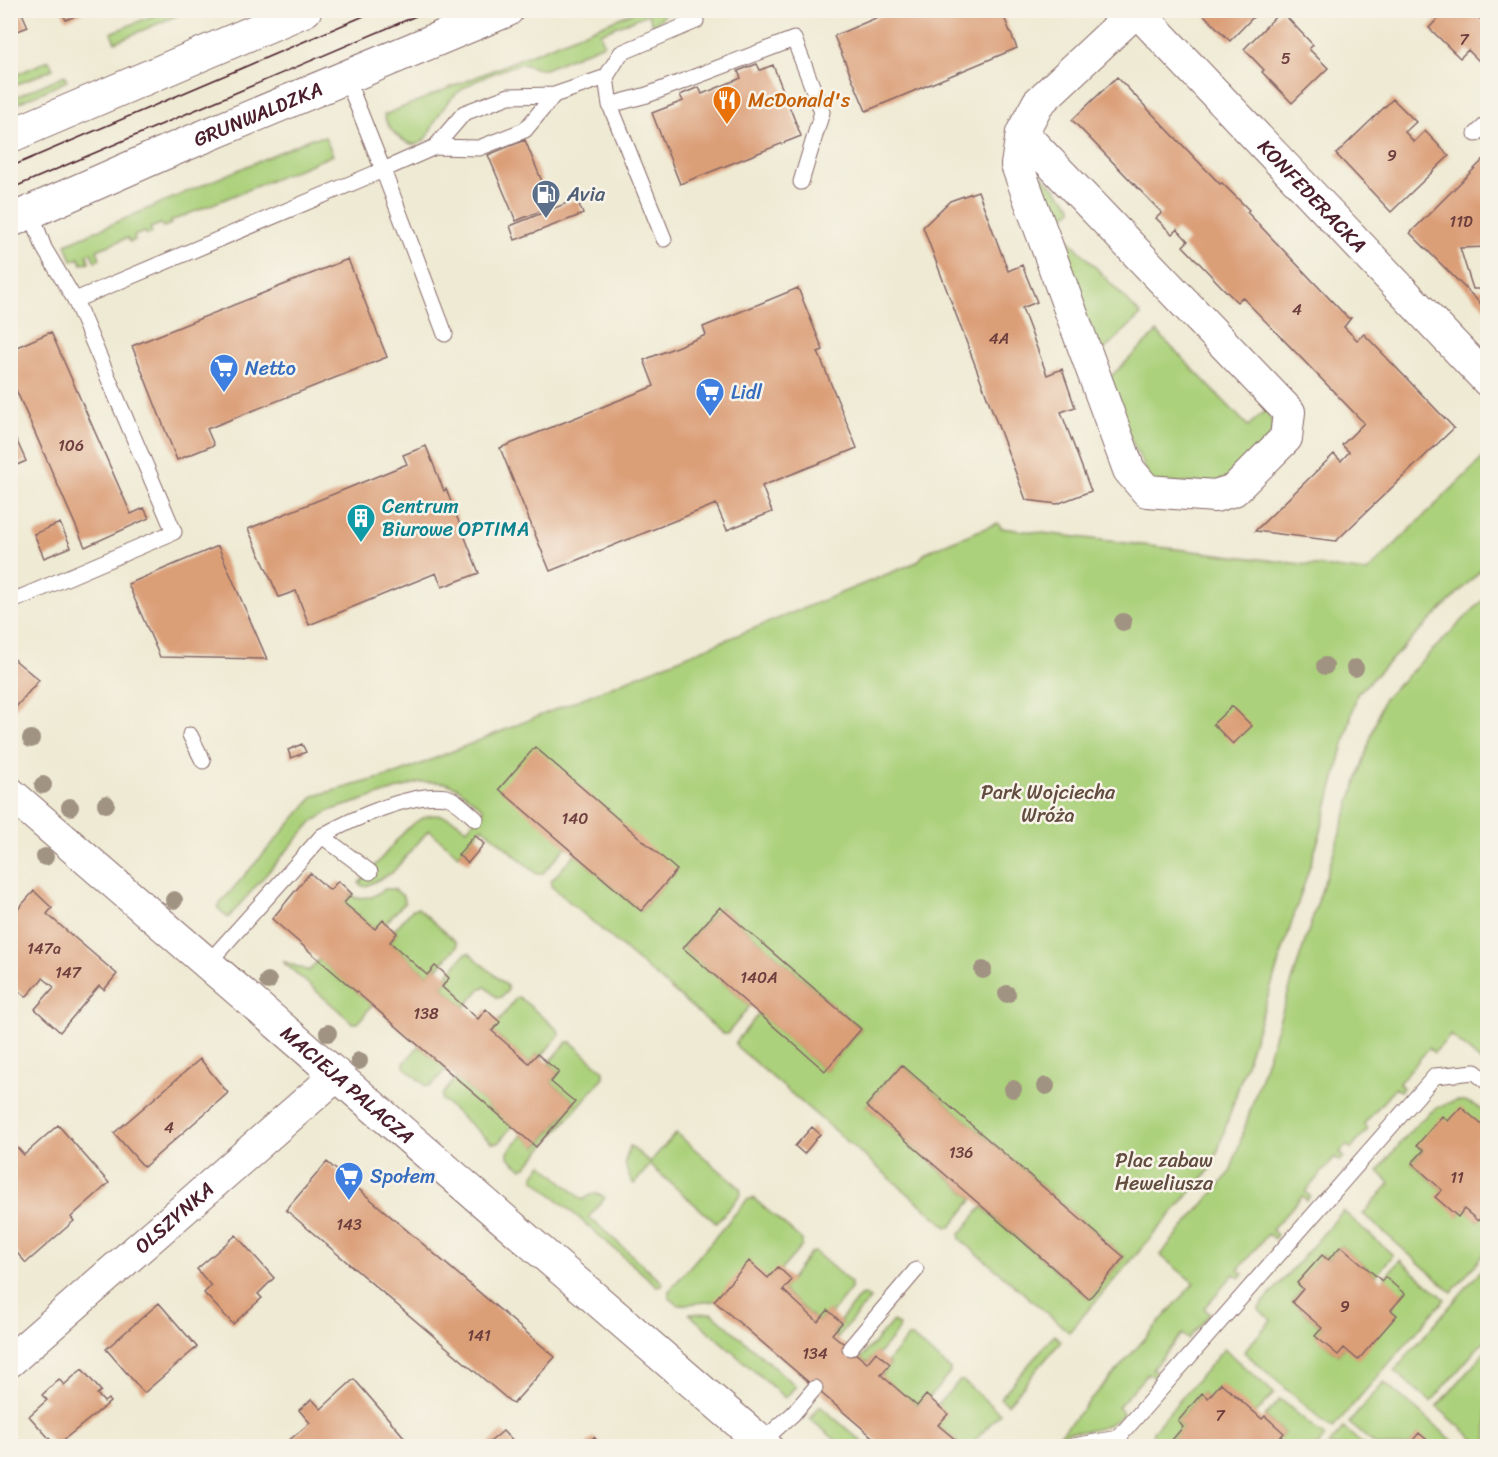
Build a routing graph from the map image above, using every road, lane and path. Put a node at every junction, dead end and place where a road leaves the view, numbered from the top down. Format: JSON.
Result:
{"nodes":[{"id":1,"x":305,"y":10,"type":"edge"},
{"id":2,"x":507,"y":10,"type":"edge"},
{"id":3,"x":692,"y":10,"type":"edge"},
{"id":4,"x":1136,"y":11,"type":"edge"},
{"id":5,"x":346,"y":77,"type":"junction"},
{"id":6,"x":606,"y":77,"type":"junction"},
{"id":7,"x":554,"y":95,"type":"junction"},
{"id":8,"x":610,"y":105,"type":"junction"},
{"id":9,"x":1022,"y":133,"type":"junction"},
{"id":10,"x":10,"y":136,"type":"edge"},
{"id":11,"x":435,"y":147,"type":"junction"},
{"id":12,"x":383,"y":170,"type":"junction"},
{"id":13,"x":801,"y":182,"type":"dead end"},
{"id":14,"x":21,"y":217,"type":"edge"},
{"id":15,"x":664,"y":239,"type":"dead end"},
{"id":16,"x":75,"y":300,"type":"junction"},
{"id":17,"x":446,"y":334,"type":"dead end"},
{"id":18,"x":1488,"y":381,"type":"edge"},
{"id":19,"x":10,"y":602,"type":"edge"},
{"id":20,"x":190,"y":735,"type":"dead end"},
{"id":21,"x":203,"y":762,"type":"dead end"},
{"id":22,"x":10,"y":793,"type":"edge"},
{"id":23,"x":476,"y":819,"type":"dead end"},
{"id":24,"x":322,"y":836,"type":"junction"},
{"id":25,"x":370,"y":872,"type":"dead end"},
{"id":26,"x":208,"y":963,"type":"junction"},
{"id":27,"x":338,"y":1075,"type":"junction"},
{"id":28,"x":1488,"y":1083,"type":"edge"},
{"id":29,"x":916,"y":1270,"type":"dead end"},
{"id":30,"x":849,"y":1348,"type":"dead end"},
{"id":31,"x":10,"y":1361,"type":"edge"},
{"id":32,"x":816,"y":1388,"type":"dead end"},
{"id":33,"x":1121,"y":1442,"type":"edge"},
{"id":34,"x":761,"y":1445,"type":"edge"},
{"id":35,"x":1074,"y":1446,"type":"edge"}],
"edges":[{"from":1,"to":10,"type":"street"},
{"from":2,"to":5,"type":"street","name":"GRUNWALDZKA"},
{"from":3,"to":6,"type":"lane"},
{"from":4,"to":9,"type":"street"},
{"from":4,"to":18,"type":"street","name":"KONFEDERACKA"},
{"from":5,"to":12,"type":"lane"},
{"from":5,"to":14,"type":"street","name":"GRUNWALDZKA"},
{"from":6,"to":7,"type":"lane"},
{"from":6,"to":8,"type":"lane"},
{"from":7,"to":11,"type":"lane"},
{"from":7,"to":11,"type":"lane"},
{"from":8,"to":13,"type":"lane"},
{"from":8,"to":15,"type":"lane"},
{"from":9,"to":9,"type":"street"},
{"from":11,"to":12,"type":"lane"},
{"from":12,"to":16,"type":"lane"},
{"from":12,"to":17,"type":"lane"},
{"from":14,"to":16,"type":"lane"},
{"from":16,"to":19,"type":"lane"},
{"from":20,"to":21,"type":"lane"},
{"from":22,"to":26,"type":"street","name":"MACIEJA PALACZA"},
{"from":23,"to":24,"type":"lane"},
{"from":24,"to":25,"type":"lane"},
{"from":24,"to":26,"type":"lane"},
{"from":26,"to":27,"type":"street","name":"MACIEJA PALACZA"},
{"from":27,"to":31,"type":"street","name":"OLSZYNKA"},
{"from":27,"to":34,"type":"street","name":"MACIEJA PALACZA"},
{"from":28,"to":33,"type":"lane"},
{"from":29,"to":30,"type":"lane"},
{"from":32,"to":34,"type":"lane"},
{"from":33,"to":35,"type":"lane"}]}
